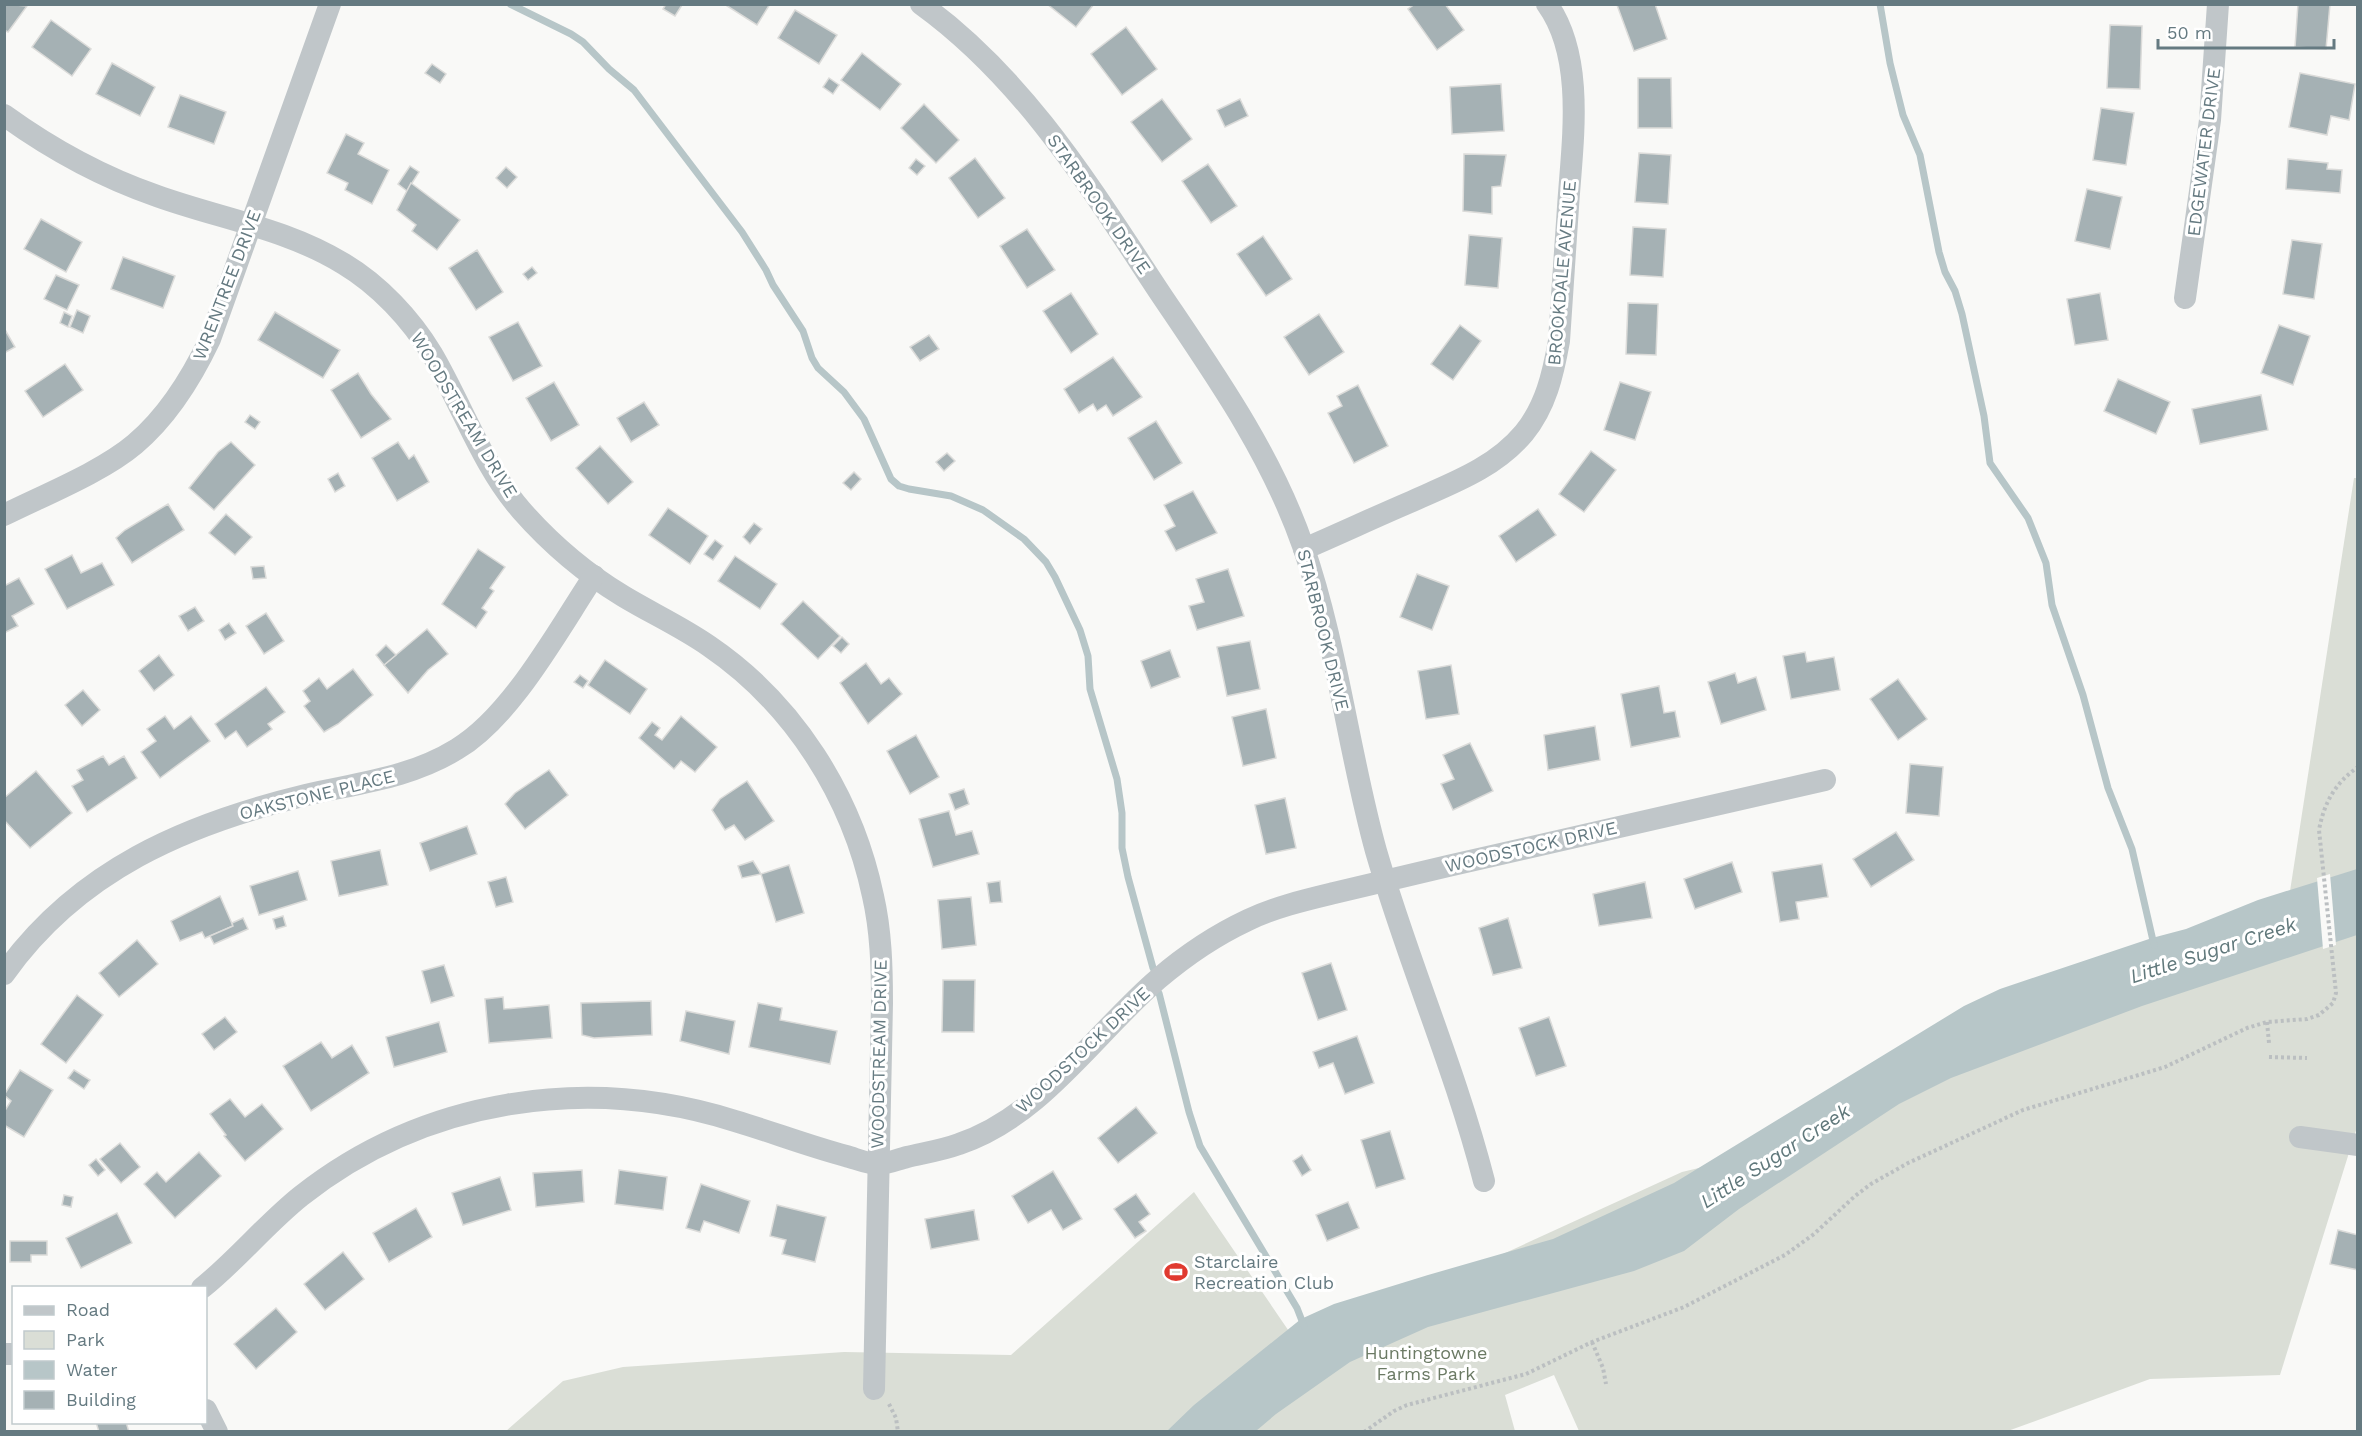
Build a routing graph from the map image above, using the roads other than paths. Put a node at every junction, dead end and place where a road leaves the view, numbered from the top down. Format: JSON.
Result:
{"nodes":[{"id":1,"x":330,"y":4,"type":"edge"},
{"id":2,"x":921,"y":4,"type":"edge"},
{"id":3,"x":1547,"y":4,"type":"edge"},
{"id":4,"x":2218,"y":4,"type":"edge"},
{"id":5,"x":4,"y":115,"type":"edge"},
{"id":6,"x":251,"y":224,"type":"junction"},
{"id":7,"x":2185,"y":298,"type":"dead end"},
{"id":8,"x":4,"y":515,"type":"edge"},
{"id":9,"x":1304,"y":549,"type":"junction"},
{"id":10,"x":594,"y":576,"type":"junction"},
{"id":11,"x":1825,"y":780,"type":"dead end"},
{"id":12,"x":1386,"y":881,"type":"junction"},
{"id":13,"x":4,"y":974,"type":"edge"},
{"id":14,"x":2300,"y":1137,"type":"dead end"},
{"id":15,"x":2358,"y":1145,"type":"edge"},
{"id":16,"x":878,"y":1164,"type":"junction"},
{"id":17,"x":1484,"y":1181,"type":"dead end"},
{"id":18,"x":203,"y":1286,"type":"edge"},
{"id":19,"x":881,"y":1396,"type":"road end"},
{"id":20,"x":207,"y":1412,"type":"edge"},
{"id":21,"x":217,"y":1431,"type":"edge"}],
"edges":[{"from":1,"to":6,"type":"street","name":"WRENTREE DRIVE"},
{"from":2,"to":9,"type":"street","name":"STARBROOK DRIVE"},
{"from":3,"to":9,"type":"street","name":"BROOKDALE AVENUE"},
{"from":4,"to":7,"type":"street","name":"EDGEWATER DRIVE"},
{"from":5,"to":6,"type":"street","name":"WOODSTREAM DRIVE"},
{"from":6,"to":8,"type":"street","name":"WRENTREE DRIVE"},
{"from":6,"to":10,"type":"street","name":"WOODSTREAM DRIVE"},
{"from":9,"to":12,"type":"street","name":"STARBROOK DRIVE"},
{"from":10,"to":13,"type":"street","name":"OAKSTONE PLACE"},
{"from":10,"to":16,"type":"street","name":"WOODSTREAM DRIVE"},
{"from":11,"to":12,"type":"street","name":"WOODSTOCK DRIVE"},
{"from":12,"to":16,"type":"street","name":"WOODSTOCK DRIVE"},
{"from":12,"to":17,"type":"street","name":"STARBROOK DRIVE"},
{"from":14,"to":15,"type":"street"},
{"from":16,"to":18,"type":"street","name":"WOODSTOCK DRIVE"},
{"from":16,"to":19,"type":"street","name":"WOODSTREAM DRIVE"},
{"from":20,"to":21,"type":"street"}]}
